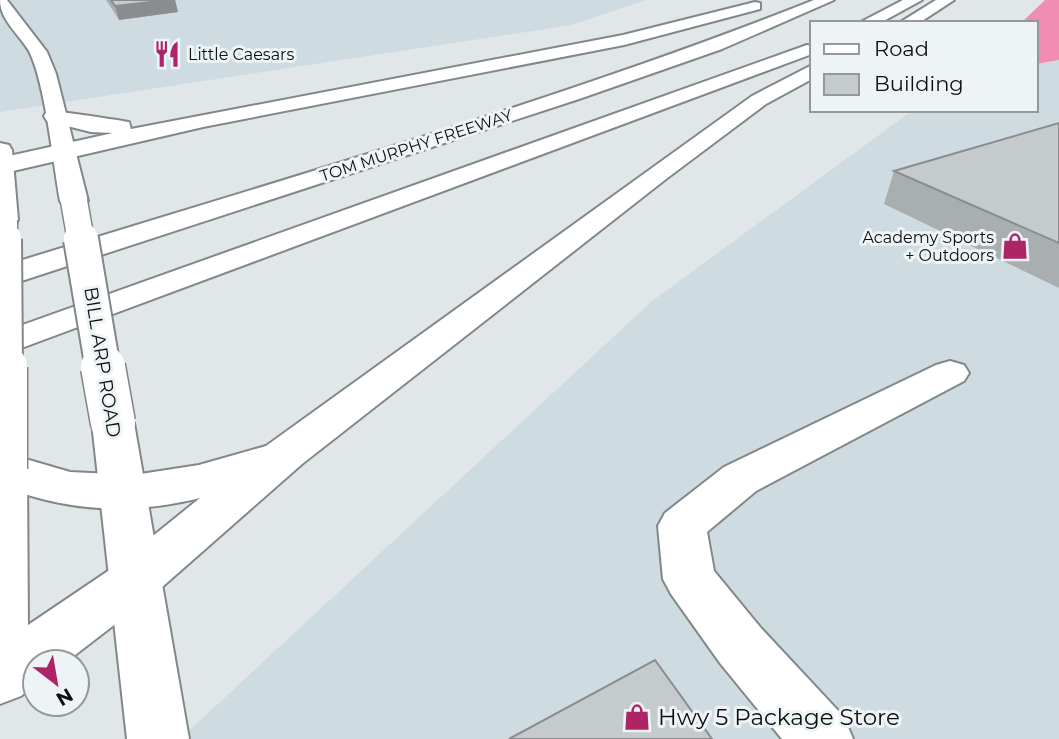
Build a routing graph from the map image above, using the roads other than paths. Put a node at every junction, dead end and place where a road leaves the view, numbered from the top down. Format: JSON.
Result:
{"nodes":[{"id":1,"x":0,"y":0,"type":"edge"},
{"id":2,"x":774,"y":0,"type":"edge"},
{"id":3,"x":827,"y":0,"type":"edge"},
{"id":4,"x":915,"y":0,"type":"edge"},
{"id":5,"x":947,"y":0,"type":"edge"},
{"id":6,"x":871,"y":21,"type":"edge"},
{"id":7,"x":910,"y":21,"type":"edge"},
{"id":8,"x":810,"y":49,"type":"edge"},
{"id":9,"x":810,"y":72,"type":"edge"},
{"id":10,"x":55,"y":116,"type":"junction"},
{"id":11,"x":204,"y":120,"type":"junction"},
{"id":12,"x":0,"y":150,"type":"edge"},
{"id":13,"x":63,"y":150,"type":"junction"},
{"id":14,"x":0,"y":166,"type":"edge"},
{"id":15,"x":0,"y":278,"type":"edge"},
{"id":16,"x":0,"y":345,"type":"edge"},
{"id":17,"x":950,"y":373,"type":"dead end"},
{"id":18,"x":286,"y":453,"type":"junction"},
{"id":19,"x":5,"y":469,"type":"junction"},
{"id":20,"x":122,"y":493,"type":"junction"},
{"id":21,"x":135,"y":580,"type":"junction"},
{"id":22,"x":0,"y":630,"type":"edge"},
{"id":23,"x":0,"y":677,"type":"edge"},
{"id":24,"x":158,"y":739,"type":"edge"},
{"id":25,"x":822,"y":739,"type":"edge"}],
"edges":[{"from":1,"to":10,"type":"main road","name":"BILL ARP ROAD"},
{"from":2,"to":11,"type":"main road"},
{"from":3,"to":15,"type":"main road","name":"TOM MURPHY FREEWAY"},
{"from":4,"to":6,"type":"main road"},
{"from":5,"to":7,"type":"main road"},
{"from":8,"to":16,"type":"main road"},
{"from":9,"to":18,"type":"main road"},
{"from":10,"to":11,"type":"main road"},
{"from":10,"to":13,"type":"main road","name":"BILL ARP ROAD"},
{"from":11,"to":13,"type":"main road"},
{"from":12,"to":14,"type":"main road"},
{"from":13,"to":14,"type":"main road"},
{"from":13,"to":20,"type":"main road","name":"BILL ARP ROAD","bridge":true},
{"from":14,"to":19,"type":"main road","bridge":true},
{"from":17,"to":25,"type":"main road"},
{"from":18,"to":20,"type":"main road"},
{"from":18,"to":21,"type":"main road"},
{"from":19,"to":20,"type":"main road"},
{"from":19,"to":22,"type":"main road"},
{"from":20,"to":21,"type":"main road","name":"BILL ARP ROAD"},
{"from":21,"to":23,"type":"main road"},
{"from":21,"to":24,"type":"main road","name":"BILL ARP ROAD"}]}
